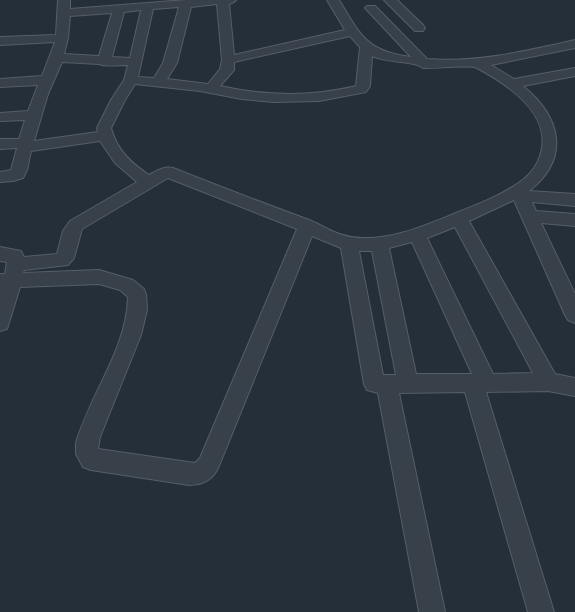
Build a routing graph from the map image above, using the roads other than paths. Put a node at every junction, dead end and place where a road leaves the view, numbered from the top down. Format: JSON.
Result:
{"nodes":[{"id":1,"x":227,"y":0,"type":"edge"},
{"id":2,"x":333,"y":0,"type":"edge"},
{"id":3,"x":390,"y":0,"type":"edge"},
{"id":4,"x":208,"y":1,"type":"edge"},
{"id":5,"x":165,"y":3,"type":"edge"},
{"id":6,"x":186,"y":4,"type":"junction"},
{"id":7,"x":64,"y":7,"type":"edge"},
{"id":8,"x":148,"y":7,"type":"junction"},
{"id":9,"x":372,"y":8,"type":"dead end"},
{"id":10,"x":119,"y":9,"type":"junction"},
{"id":11,"x":419,"y":28,"type":"dead end"},
{"id":12,"x":352,"y":32,"type":"junction"},
{"id":13,"x":62,"y":38,"type":"junction"},
{"id":14,"x":0,"y":41,"type":"edge"},
{"id":15,"x":366,"y":45,"type":"junction"},
{"id":16,"x":570,"y":45,"type":"edge"},
{"id":17,"x":57,"y":58,"type":"junction"},
{"id":18,"x":228,"y":60,"type":"junction"},
{"id":19,"x":104,"y":62,"type":"junction"},
{"id":20,"x":136,"y":62,"type":"junction"},
{"id":21,"x":575,"y":62,"type":"edge"},
{"id":22,"x":478,"y":63,"type":"junction"},
{"id":23,"x":425,"y":64,"type":"junction"},
{"id":24,"x":575,"y":72,"type":"edge"},
{"id":25,"x":46,"y":80,"type":"junction"},
{"id":26,"x":131,"y":80,"type":"junction"},
{"id":27,"x":0,"y":83,"type":"edge"},
{"id":28,"x":158,"y":83,"type":"junction"},
{"id":29,"x":512,"y":84,"type":"junction"},
{"id":30,"x":211,"y":88,"type":"junction"},
{"id":31,"x":34,"y":115,"type":"junction"},
{"id":32,"x":0,"y":116,"type":"edge"},
{"id":33,"x":105,"y":136,"type":"junction"},
{"id":34,"x":0,"y":144,"type":"edge"},
{"id":35,"x":25,"y":145,"type":"junction"},
{"id":36,"x":0,"y":177,"type":"edge"},
{"id":37,"x":149,"y":183,"type":"junction"},
{"id":38,"x":520,"y":193,"type":"junction"},
{"id":39,"x":575,"y":200,"type":"edge"},
{"id":40,"x":530,"y":216,"type":"junction"},
{"id":41,"x":459,"y":219,"type":"junction"},
{"id":42,"x":575,"y":220,"type":"edge"},
{"id":43,"x":307,"y":226,"type":"junction"},
{"id":44,"x":417,"y":235,"type":"junction"},
{"id":45,"x":379,"y":243,"type":"junction"},
{"id":46,"x":349,"y":244,"type":"junction"},
{"id":47,"x":0,"y":254,"type":"edge"},
{"id":48,"x":10,"y":275,"type":"edge"},
{"id":49,"x":575,"y":315,"type":"edge"},
{"id":50,"x":0,"y":323,"type":"edge"},
{"id":51,"x":548,"y":382,"type":"junction"},
{"id":52,"x":398,"y":384,"type":"junction"},
{"id":53,"x":480,"y":384,"type":"junction"},
{"id":54,"x":575,"y":387,"type":"edge"},
{"id":55,"x":432,"y":612,"type":"edge"},
{"id":56,"x":541,"y":612,"type":"edge"}],
"edges":[{"from":1,"to":4,"type":"street"},
{"from":1,"to":18,"type":"street"},
{"from":2,"to":12,"type":"street"},
{"from":3,"to":11,"type":"street"},
{"from":4,"to":6,"type":"street"},
{"from":5,"to":6,"type":"street"},
{"from":5,"to":8,"type":"street"},
{"from":6,"to":28,"type":"street"},
{"from":7,"to":10,"type":"street"},
{"from":7,"to":13,"type":"street"},
{"from":8,"to":10,"type":"street"},
{"from":8,"to":20,"type":"street"},
{"from":9,"to":23,"type":"street"},
{"from":10,"to":19,"type":"street"},
{"from":12,"to":15,"type":"street"},
{"from":12,"to":18,"type":"street"},
{"from":13,"to":14,"type":"street"},
{"from":13,"to":17,"type":"street"},
{"from":15,"to":23,"type":"street"},
{"from":15,"to":30,"type":"street"},
{"from":16,"to":21,"type":"street"},
{"from":16,"to":22,"type":"street"},
{"from":17,"to":19,"type":"street"},
{"from":17,"to":25,"type":"street"},
{"from":18,"to":30,"type":"street"},
{"from":19,"to":20,"type":"street"},
{"from":20,"to":26,"type":"street"},
{"from":22,"to":23,"type":"street"},
{"from":22,"to":29,"type":"street"},
{"from":24,"to":29,"type":"street"},
{"from":25,"to":27,"type":"street"},
{"from":25,"to":31,"type":"street"},
{"from":26,"to":28,"type":"street"},
{"from":26,"to":33,"type":"street"},
{"from":28,"to":30,"type":"street"},
{"from":29,"to":38,"type":"street"},
{"from":31,"to":32,"type":"street"},
{"from":31,"to":35,"type":"street"},
{"from":33,"to":35,"type":"street"},
{"from":33,"to":37,"type":"street"},
{"from":34,"to":35,"type":"street"},
{"from":35,"to":36,"type":"street"},
{"from":37,"to":43,"type":"street"},
{"from":37,"to":48,"type":"street"},
{"from":38,"to":39,"type":"street"},
{"from":38,"to":40,"type":"street"},
{"from":38,"to":41,"type":"street"},
{"from":40,"to":42,"type":"street"},
{"from":40,"to":49,"type":"street"},
{"from":41,"to":44,"type":"street"},
{"from":41,"to":51,"type":"street"},
{"from":43,"to":46,"type":"street"},
{"from":43,"to":48,"type":"street"},
{"from":44,"to":45,"type":"street"},
{"from":44,"to":53,"type":"street"},
{"from":45,"to":46,"type":"street"},
{"from":45,"to":52,"type":"street"},
{"from":46,"to":52,"type":"street"},
{"from":47,"to":48,"type":"street"},
{"from":48,"to":50,"type":"street"},
{"from":51,"to":53,"type":"street"},
{"from":51,"to":54,"type":"street"},
{"from":52,"to":53,"type":"street"},
{"from":52,"to":55,"type":"street"},
{"from":53,"to":56,"type":"street"}]}
